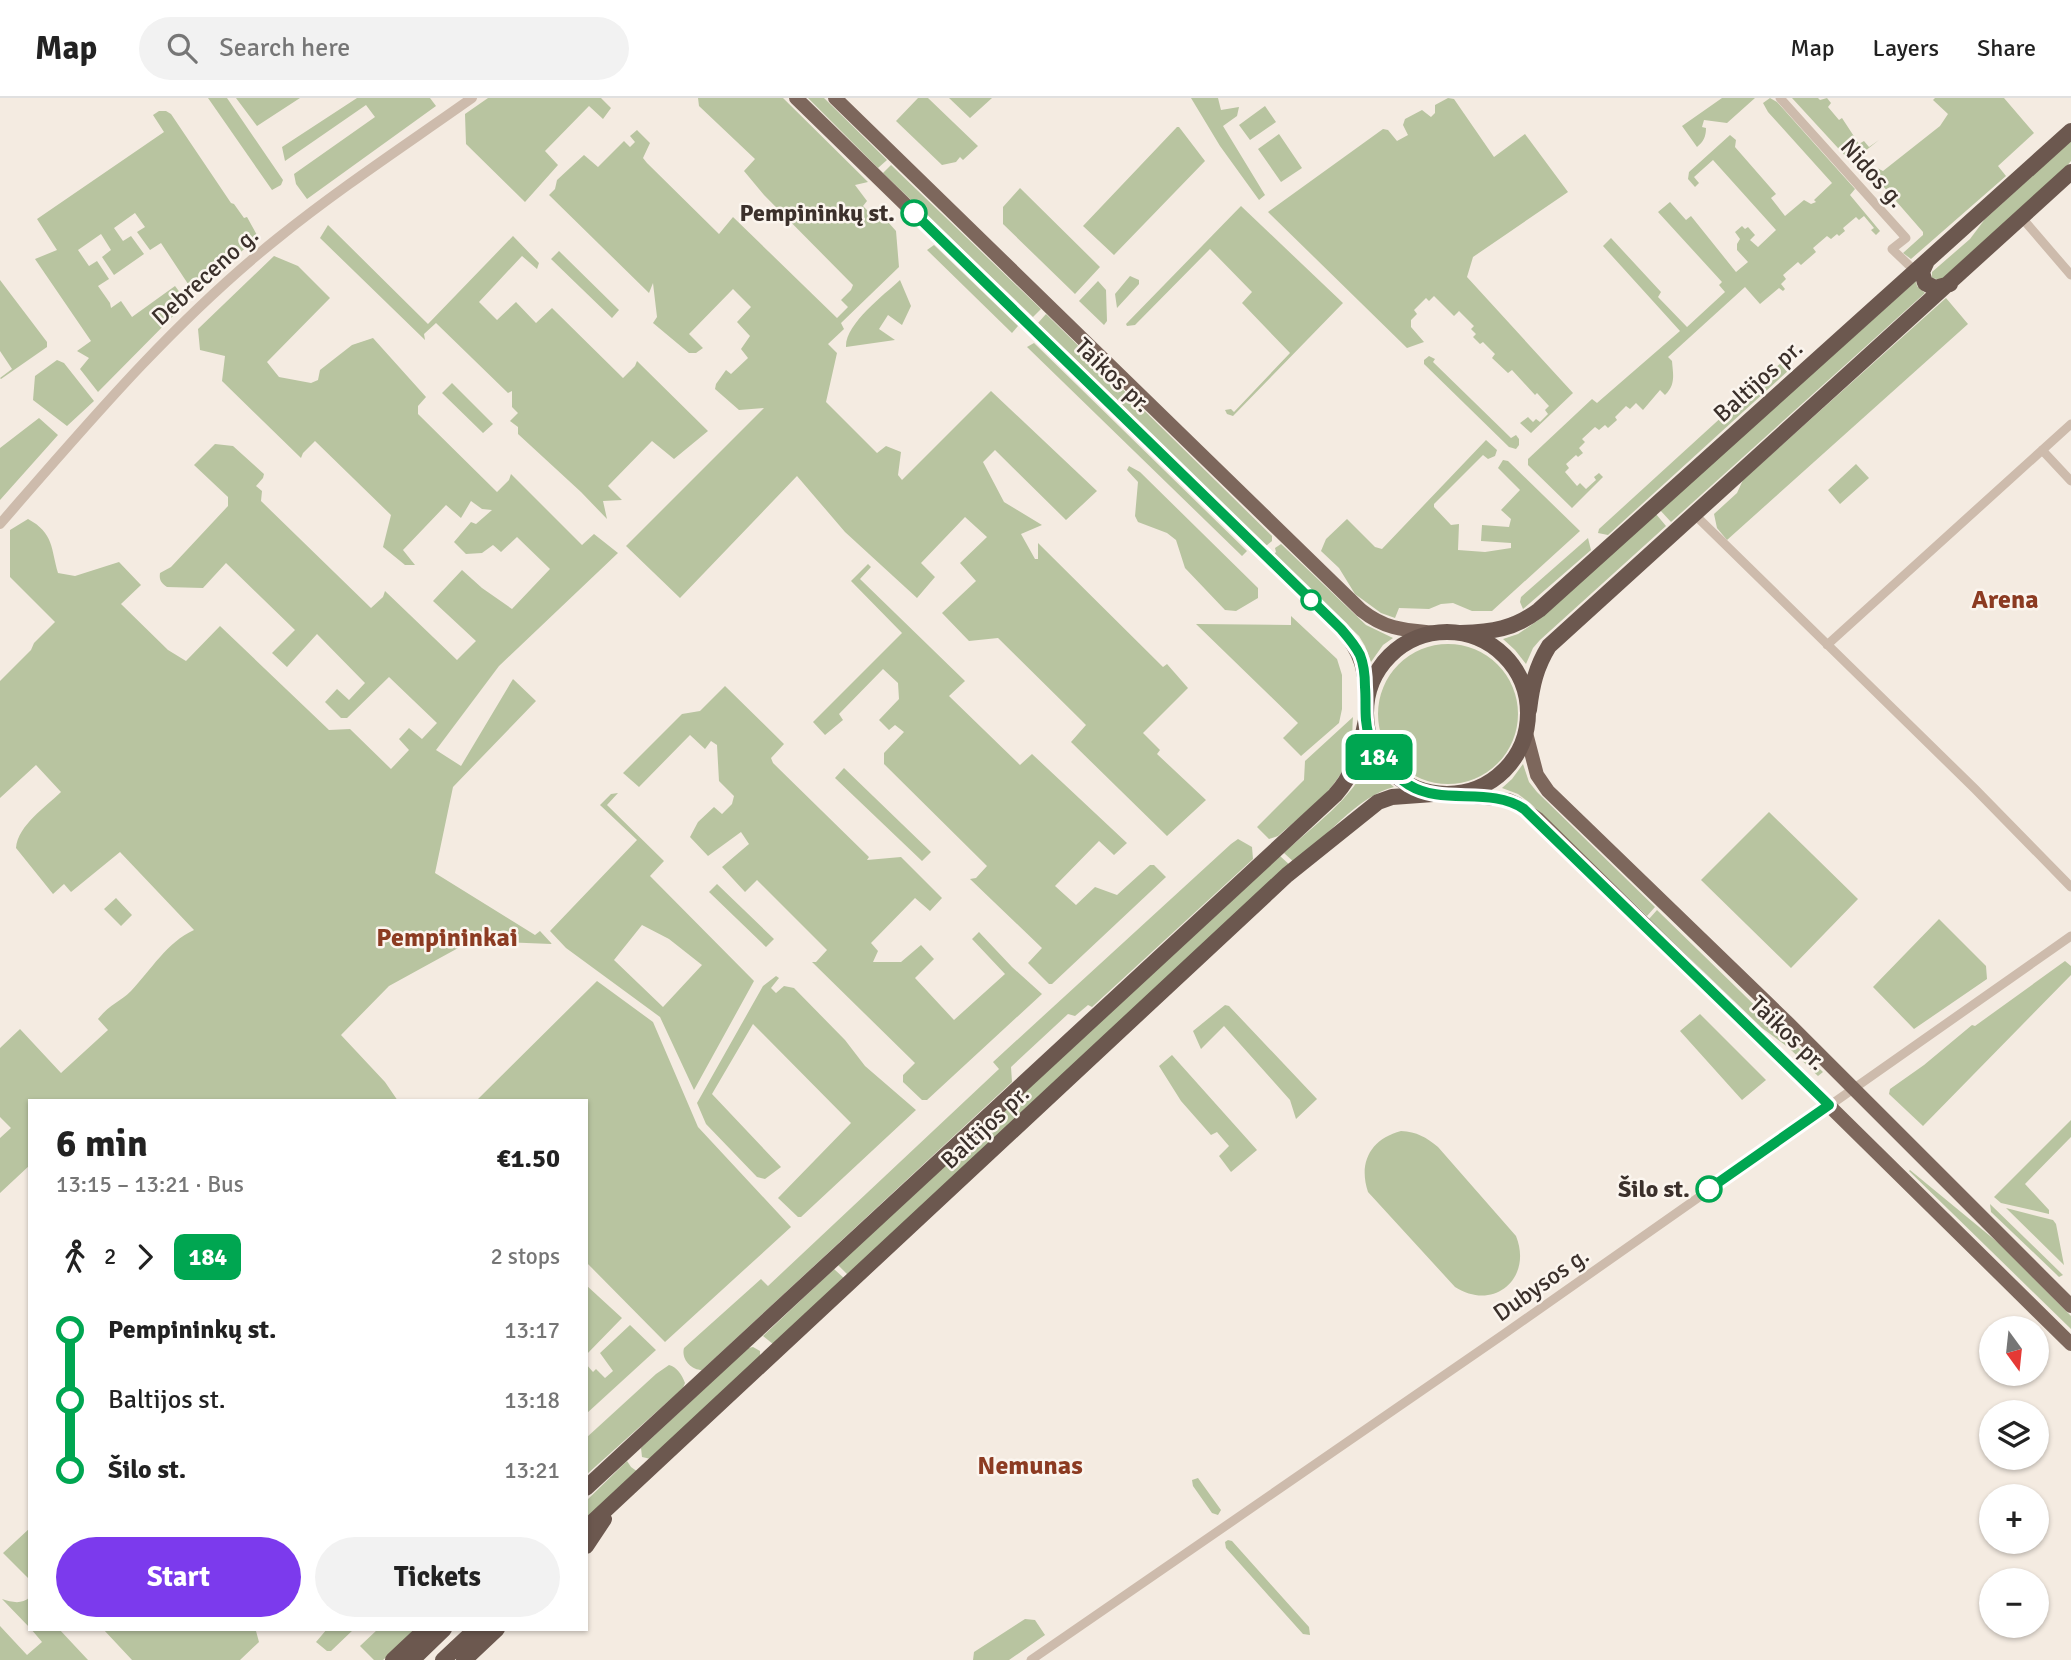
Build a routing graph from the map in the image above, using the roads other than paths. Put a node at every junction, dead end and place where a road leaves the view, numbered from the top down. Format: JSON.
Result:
{"nodes":[{"id":1,"x":472,"y":98,"type":"edge"},
{"id":2,"x":796,"y":98,"type":"edge"},
{"id":3,"x":835,"y":98,"type":"edge"},
{"id":4,"x":1780,"y":98,"type":"edge"},
{"id":5,"x":2071,"y":131,"type":"edge"},
{"id":6,"x":2071,"y":172,"type":"edge"},
{"id":7,"x":2022,"y":218,"type":"junction"},
{"id":8,"x":1928,"y":259,"type":"junction"},
{"id":9,"x":1914,"y":271,"type":"junction"},
{"id":10,"x":2071,"y":275,"type":"edge"},
{"id":11,"x":1950,"y":284,"type":"junction"},
{"id":12,"x":2071,"y":424,"type":"edge"},
{"id":13,"x":2042,"y":450,"type":"junction"},
{"id":14,"x":2071,"y":481,"type":"edge"},
{"id":15,"x":1694,"y":514,"type":"junction"},
{"id":16,"x":0,"y":524,"type":"edge"},
{"id":17,"x":1436,"y":633,"type":"junction"},
{"id":18,"x":1461,"y":633,"type":"junction"},
{"id":19,"x":1827,"y":645,"type":"junction"},
{"id":20,"x":1367,"y":701,"type":"junction"},
{"id":21,"x":1529,"y":710,"type":"junction"},
{"id":22,"x":1366,"y":720,"type":"junction"},
{"id":23,"x":1526,"y":733,"type":"junction"},
{"id":24,"x":1433,"y":793,"type":"junction"},
{"id":25,"x":1452,"y":795,"type":"junction"},
{"id":26,"x":2071,"y":887,"type":"edge"},
{"id":27,"x":2071,"y":936,"type":"edge"},
{"id":28,"x":1853,"y":1088,"type":"junction"},
{"id":29,"x":1829,"y":1105,"type":"junction"},
{"id":30,"x":2071,"y":1306,"type":"edge"},
{"id":31,"x":745,"y":1342,"type":"junction"},
{"id":32,"x":2071,"y":1344,"type":"edge"},
{"id":33,"x":766,"y":1361,"type":"junction"},
{"id":34,"x":636,"y":1443,"type":"junction"},
{"id":35,"x":651,"y":1468,"type":"junction"},
{"id":36,"x":588,"y":1486,"type":"edge"},
{"id":37,"x":614,"y":1503,"type":"junction"},
{"id":38,"x":588,"y":1526,"type":"edge"},
{"id":39,"x":588,"y":1543,"type":"edge"},
{"id":40,"x":424,"y":1631,"type":"edge"},
{"id":41,"x":442,"y":1631,"type":"edge"},
{"id":42,"x":475,"y":1631,"type":"edge"},
{"id":43,"x":495,"y":1631,"type":"edge"},
{"id":44,"x":393,"y":1660,"type":"edge"},
{"id":45,"x":412,"y":1660,"type":"edge"},
{"id":46,"x":443,"y":1660,"type":"edge"},
{"id":47,"x":464,"y":1660,"type":"edge"},
{"id":48,"x":1031,"y":1660,"type":"edge"}],
"edges":[{"from":1,"to":16,"type":"street","name":"Debreceno g."},
{"from":2,"to":20,"type":"main road","name":"Taikos pr."},
{"from":3,"to":17,"type":"main road","name":"Taikos pr."},
{"from":4,"to":9,"type":"street","name":"Nidos g."},
{"from":5,"to":8,"type":"highway","name":"Baltijos pr."},
{"from":6,"to":7,"type":"highway"},
{"from":7,"to":10,"type":"street"},
{"from":7,"to":11,"type":"highway"},
{"from":8,"to":9,"type":"highway","name":"Baltijos pr."},
{"from":8,"to":11,"type":"highway"},
{"from":9,"to":18,"type":"highway","name":"Baltijos pr."},
{"from":11,"to":15,"type":"highway"},
{"from":12,"to":13,"type":"street"},
{"from":13,"to":14,"type":"street"},
{"from":13,"to":19,"type":"street"},
{"from":15,"to":19,"type":"street"},
{"from":15,"to":21,"type":"highway"},
{"from":17,"to":18,"type":"highway"},
{"from":17,"to":20,"type":"highway"},
{"from":18,"to":21,"type":"highway"},
{"from":19,"to":26,"type":"street"},
{"from":20,"to":22,"type":"highway"},
{"from":21,"to":23,"type":"highway"},
{"from":22,"to":24,"type":"highway"},
{"from":22,"to":31,"type":"highway","name":"Baltijos pr."},
{"from":23,"to":25,"type":"highway"},
{"from":23,"to":28,"type":"main road","name":"Taikos pr."},
{"from":24,"to":25,"type":"highway"},
{"from":24,"to":33,"type":"highway","name":"Baltijos pr."},
{"from":25,"to":29,"type":"main road","name":"Taikos pr."},
{"from":27,"to":28,"type":"street","name":"Dubysos g."},
{"from":28,"to":29,"type":"street","name":"Dubysos g."},
{"from":28,"to":30,"type":"main road","name":"Taikos pr."},
{"from":29,"to":32,"type":"main road","name":"Taikos pr."},
{"from":29,"to":48,"type":"street","name":"Dubysos g."},
{"from":31,"to":33,"type":"highway"},
{"from":31,"to":34,"type":"highway","name":"Baltijos pr."},
{"from":33,"to":35,"type":"highway","name":"Baltijos pr."},
{"from":34,"to":35,"type":"highway"},
{"from":34,"to":36,"type":"highway","name":"Baltijos pr."},
{"from":35,"to":37,"type":"highway","name":"Baltijos pr."},
{"from":37,"to":38,"type":"highway","name":"Baltijos pr."},
{"from":37,"to":39,"type":"highway"},
{"from":40,"to":44,"type":"highway"},
{"from":41,"to":45,"type":"highway"},
{"from":42,"to":46,"type":"highway"},
{"from":43,"to":47,"type":"highway"}]}
